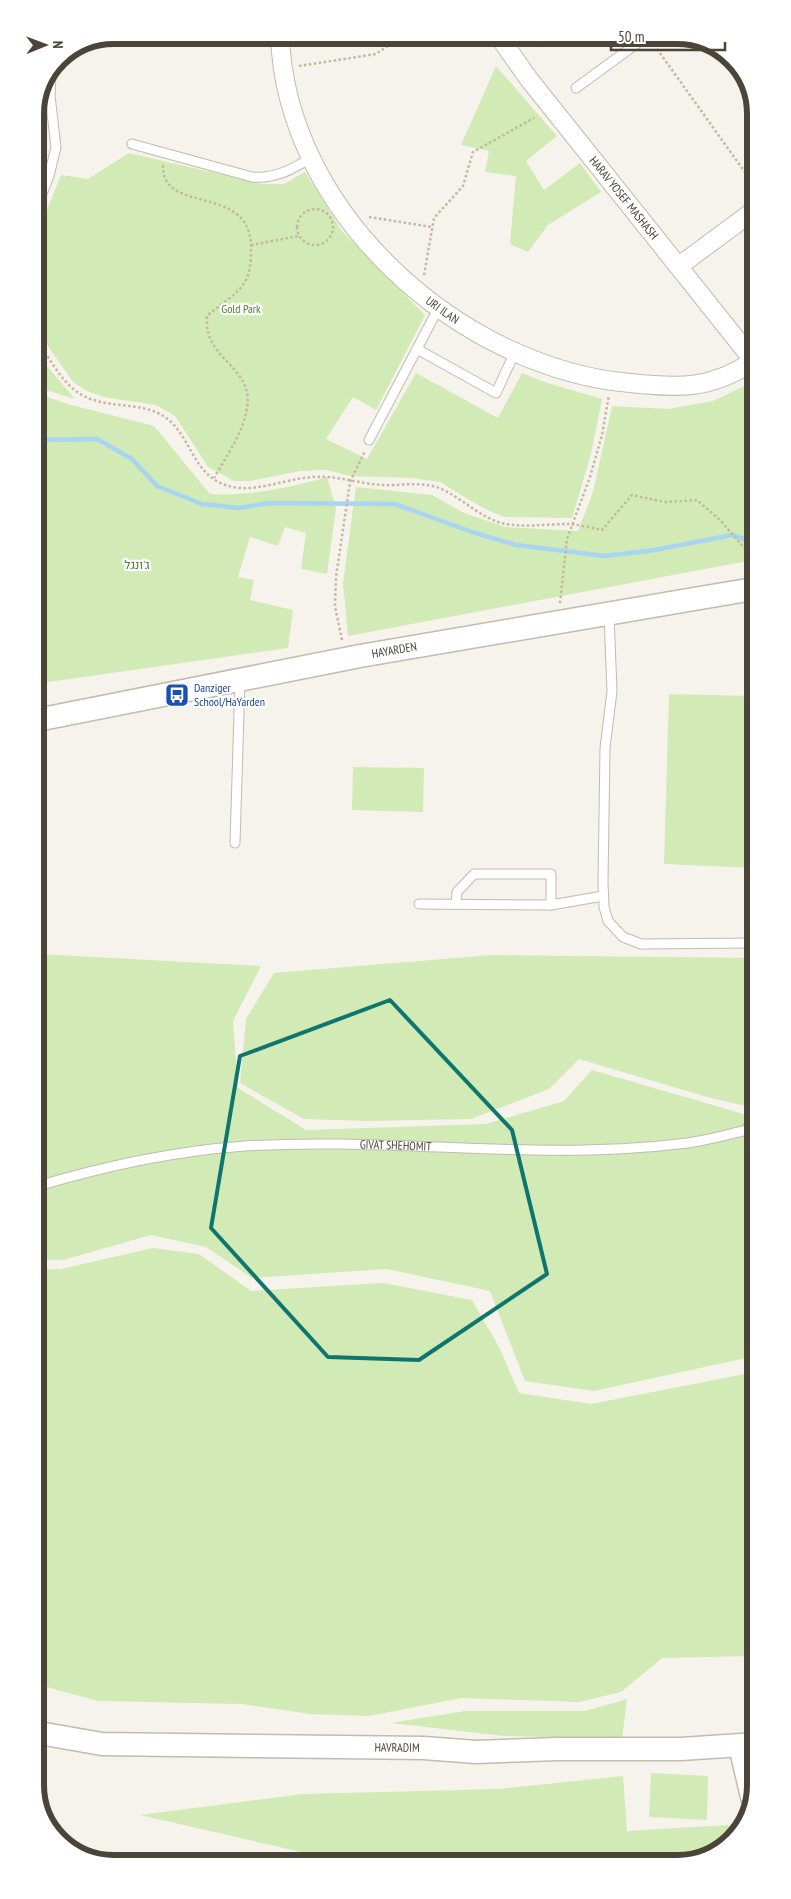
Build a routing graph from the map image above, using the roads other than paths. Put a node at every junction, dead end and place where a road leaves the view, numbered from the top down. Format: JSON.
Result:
{"nodes":[{"id":1,"x":281,"y":44,"type":"edge"},
{"id":2,"x":504,"y":44,"type":"edge"},
{"id":3,"x":636,"y":44,"type":"edge"},
{"id":4,"x":51,"y":84,"type":"edge"},
{"id":5,"x":576,"y":88,"type":"dead end"},
{"id":6,"x":132,"y":144,"type":"dead end"},
{"id":7,"x":312,"y":158,"type":"junction"},
{"id":8,"x":44,"y":188,"type":"edge"},
{"id":9,"x":747,"y":216,"type":"edge"},
{"id":10,"x":678,"y":266,"type":"junction"},
{"id":11,"x":439,"y":307,"type":"junction"},
{"id":12,"x":417,"y":349,"type":"junction"},
{"id":13,"x":515,"y":352,"type":"junction"},
{"id":14,"x":747,"y":355,"type":"edge"},
{"id":15,"x":747,"y":365,"type":"edge"},
{"id":16,"x":369,"y":440,"type":"road end"},
{"id":17,"x":747,"y":590,"type":"edge"},
{"id":18,"x":609,"y":615,"type":"junction"},
{"id":19,"x":240,"y":680,"type":"junction"},
{"id":20,"x":44,"y":719,"type":"edge"},
{"id":21,"x":235,"y":843,"type":"dead end"},
{"id":22,"x":604,"y":896,"type":"junction"},
{"id":23,"x":419,"y":904,"type":"dead end"},
{"id":24,"x":456,"y":904,"type":"junction"},
{"id":25,"x":550,"y":905,"type":"junction"},
{"id":26,"x":747,"y":943,"type":"edge"},
{"id":27,"x":747,"y":1130,"type":"edge"},
{"id":28,"x":44,"y":1184,"type":"edge"},
{"id":29,"x":44,"y":1734,"type":"edge"},
{"id":30,"x":747,"y":1745,"type":"edge"}],
"edges":[{"from":1,"to":7,"type":"street","name":"URI ILAN"},
{"from":2,"to":10,"type":"street","name":"HARAV YOSEF MASHASH"},
{"from":3,"to":5,"type":"lane"},
{"from":4,"to":8,"type":"lane"},
{"from":6,"to":7,"type":"lane"},
{"from":7,"to":11,"type":"street","name":"URI ILAN"},
{"from":9,"to":10,"type":"street"},
{"from":10,"to":14,"type":"street","name":"HARAV YOSEF MASHASH"},
{"from":11,"to":12,"type":"lane"},
{"from":11,"to":13,"type":"street","name":"URI ILAN"},
{"from":12,"to":13,"type":"lane"},
{"from":12,"to":16,"type":"lane"},
{"from":13,"to":15,"type":"street","name":"URI ILAN"},
{"from":17,"to":18,"type":"street","name":"HAYARDEN"},
{"from":18,"to":19,"type":"street","name":"HAYARDEN"},
{"from":18,"to":22,"type":"lane"},
{"from":19,"to":20,"type":"street","name":"HAYARDEN"},
{"from":19,"to":21,"type":"lane"},
{"from":22,"to":25,"type":"lane"},
{"from":22,"to":26,"type":"lane"},
{"from":23,"to":24,"type":"lane"},
{"from":24,"to":25,"type":"lane"},
{"from":24,"to":25,"type":"lane"},
{"from":27,"to":28,"type":"lane","name":"GIVAT SHEHOMIT"},
{"from":29,"to":30,"type":"street","name":"HAVRADIM"}]}
